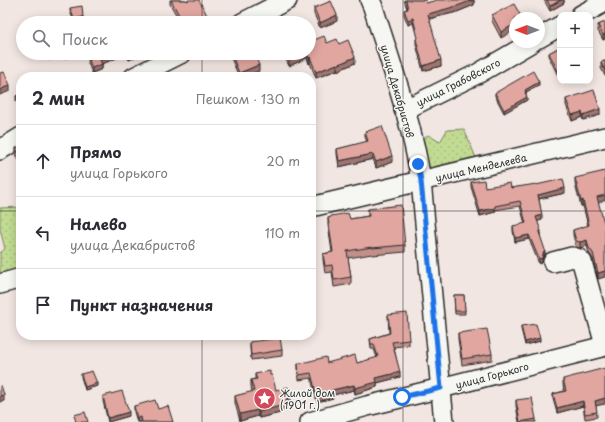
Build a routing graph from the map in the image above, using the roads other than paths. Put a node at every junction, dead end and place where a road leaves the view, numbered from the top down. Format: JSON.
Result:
{"nodes":[{"id":1,"x":287,"y":0,"type":"edge"},
{"id":2,"x":370,"y":0,"type":"edge"},
{"id":3,"x":605,"y":2,"type":"edge"},
{"id":4,"x":587,"y":12,"type":"edge"},
{"id":5,"x":256,"y":16,"type":"edge"},
{"id":6,"x":557,"y":28,"type":"edge"},
{"id":7,"x":545,"y":35,"type":"edge"},
{"id":8,"x":522,"y":48,"type":"edge"},
{"id":9,"x":168,"y":60,"type":"edge"},
{"id":10,"x":144,"y":72,"type":"edge"},
{"id":11,"x":404,"y":110,"type":"junction"},
{"id":12,"x":605,"y":137,"type":"edge"},
{"id":13,"x":16,"y":140,"type":"edge"},
{"id":14,"x":0,"y":150,"type":"edge"},
{"id":15,"x":421,"y":181,"type":"junction"},
{"id":16,"x":316,"y":206,"type":"edge"},
{"id":17,"x":553,"y":262,"type":"dead end"},
{"id":18,"x":16,"y":279,"type":"edge"},
{"id":19,"x":0,"y":284,"type":"edge"},
{"id":20,"x":605,"y":345,"type":"edge"},
{"id":21,"x":441,"y":388,"type":"junction"},
{"id":22,"x":310,"y":422,"type":"edge"},
{"id":23,"x":444,"y":422,"type":"edge"}],
"edges":[{"from":1,"to":5,"type":"street"},
{"from":2,"to":11,"type":"street","name":"улица Декабристов"},
{"from":3,"to":4,"type":"street"},
{"from":6,"to":7,"type":"street"},
{"from":8,"to":11,"type":"street","name":"улица Грабовского"},
{"from":9,"to":10,"type":"street"},
{"from":11,"to":15,"type":"street","name":"улица Декабристов"},
{"from":12,"to":15,"type":"street","name":"улица Менделеева"},
{"from":13,"to":14,"type":"street"},
{"from":15,"to":16,"type":"street","name":"улица Менделеева"},
{"from":15,"to":21,"type":"street","name":"улица Декабристов"},
{"from":17,"to":20,"type":"street"},
{"from":18,"to":19,"type":"street"},
{"from":20,"to":21,"type":"street","name":"улица Горького"},
{"from":21,"to":22,"type":"street","name":"улица Горького"},
{"from":21,"to":23,"type":"street","name":"улица Декабристов"}]}
